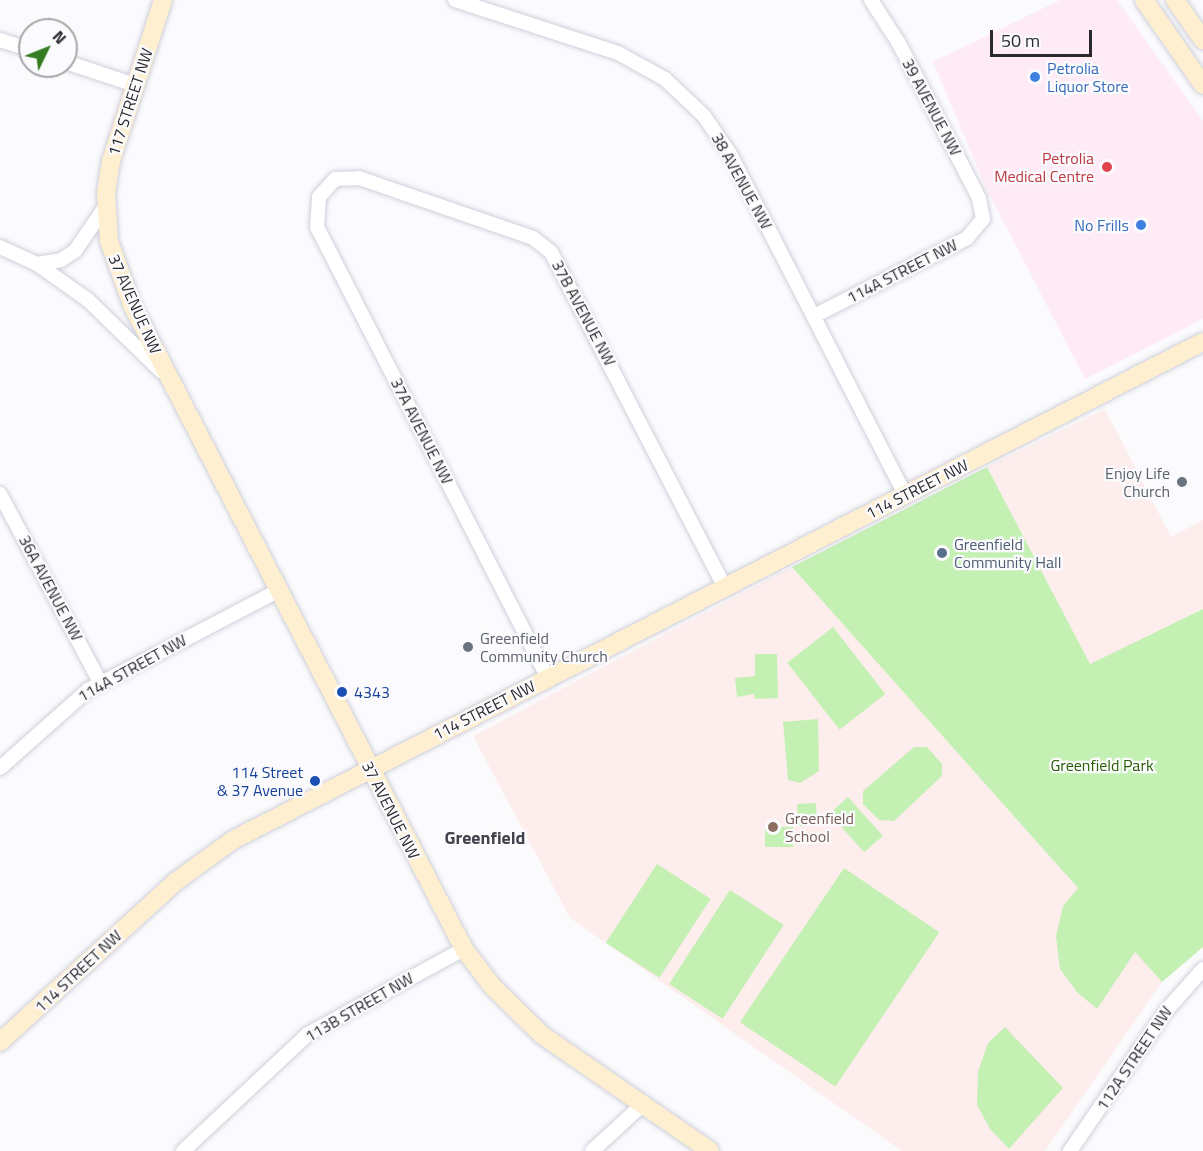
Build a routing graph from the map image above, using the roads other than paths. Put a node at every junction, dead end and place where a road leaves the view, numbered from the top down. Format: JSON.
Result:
{"nodes":[{"id":1,"x":163,"y":0,"type":"edge"},
{"id":2,"x":455,"y":0,"type":"edge"},
{"id":3,"x":871,"y":0,"type":"edge"},
{"id":4,"x":1144,"y":0,"type":"edge"},
{"id":5,"x":1175,"y":0,"type":"edge"},
{"id":6,"x":0,"y":40,"type":"edge"},
{"id":7,"x":1203,"y":40,"type":"edge"},
{"id":8,"x":18,"y":46,"type":"edge"},
{"id":9,"x":78,"y":66,"type":"edge"},
{"id":10,"x":135,"y":85,"type":"junction"},
{"id":11,"x":1203,"y":85,"type":"edge"},
{"id":12,"x":329,"y":183,"type":"joint"},
{"id":13,"x":105,"y":207,"type":"junction"},
{"id":14,"x":983,"y":219,"type":"joint"},
{"id":15,"x":0,"y":247,"type":"edge"},
{"id":16,"x":37,"y":264,"type":"junction"},
{"id":17,"x":814,"y":316,"type":"junction"},
{"id":18,"x":1203,"y":342,"type":"edge"},
{"id":19,"x":173,"y":386,"type":"junction"},
{"id":20,"x":0,"y":494,"type":"edge"},
{"id":21,"x":905,"y":495,"type":"junction"},
{"id":22,"x":725,"y":588,"type":"junction"},
{"id":23,"x":279,"y":590,"type":"junction"},
{"id":24,"x":548,"y":678,"type":"junction"},
{"id":25,"x":100,"y":682,"type":"junction"},
{"id":26,"x":0,"y":768,"type":"edge"},
{"id":27,"x":369,"y":769,"type":"junction"},
{"id":28,"x":464,"y":949,"type":"junction"},
{"id":29,"x":1203,"y":969,"type":"edge"},
{"id":30,"x":0,"y":1042,"type":"edge"},
{"id":31,"x":642,"y":1105,"type":"junction"},
{"id":32,"x":183,"y":1151,"type":"edge"},
{"id":33,"x":592,"y":1151,"type":"edge"},
{"id":34,"x":710,"y":1151,"type":"edge"},
{"id":35,"x":1070,"y":1151,"type":"edge"}],
"edges":[{"from":1,"to":10,"type":"street","name":"117 STREET NW"},
{"from":2,"to":17,"type":"street","name":"38 AVENUE NW"},
{"from":3,"to":14,"type":"street","name":"39 AVENUE NW"},
{"from":4,"to":11,"type":"street"},
{"from":5,"to":7,"type":"street"},
{"from":6,"to":8,"type":"street"},
{"from":9,"to":10,"type":"street"},
{"from":10,"to":13,"type":"street","name":"117 STREET NW"},
{"from":12,"to":22,"type":"street","name":"37B AVENUE NW"},
{"from":12,"to":24,"type":"street","name":"37A AVENUE NW"},
{"from":13,"to":16,"type":"street"},
{"from":13,"to":19,"type":"street","name":"37 AVENUE NW"},
{"from":14,"to":17,"type":"street","name":"114A STREET NW"},
{"from":15,"to":16,"type":"street","name":"37 AVENUE NW"},
{"from":16,"to":19,"type":"street","name":"37 AVENUE NW"},
{"from":17,"to":21,"type":"street","name":"38 AVENUE NW"},
{"from":18,"to":21,"type":"street","name":"114 STREET NW"},
{"from":19,"to":23,"type":"street","name":"37 AVENUE NW"},
{"from":20,"to":25,"type":"street","name":"36A AVENUE NW"},
{"from":21,"to":22,"type":"street","name":"114 STREET NW"},
{"from":22,"to":24,"type":"street","name":"114 STREET NW"},
{"from":23,"to":25,"type":"street","name":"114A STREET NW"},
{"from":23,"to":27,"type":"street","name":"37 AVENUE NW"},
{"from":24,"to":27,"type":"street","name":"114 STREET NW"},
{"from":25,"to":26,"type":"street","name":"114A STREET NW"},
{"from":27,"to":28,"type":"street","name":"37 AVENUE NW"},
{"from":27,"to":30,"type":"street","name":"114 STREET NW"},
{"from":28,"to":31,"type":"street","name":"37 AVENUE NW"},
{"from":28,"to":32,"type":"street","name":"113B STREET NW"},
{"from":29,"to":35,"type":"street","name":"112A STREET NW"},
{"from":31,"to":33,"type":"street"},
{"from":31,"to":34,"type":"street","name":"37 AVENUE NW"}]}
